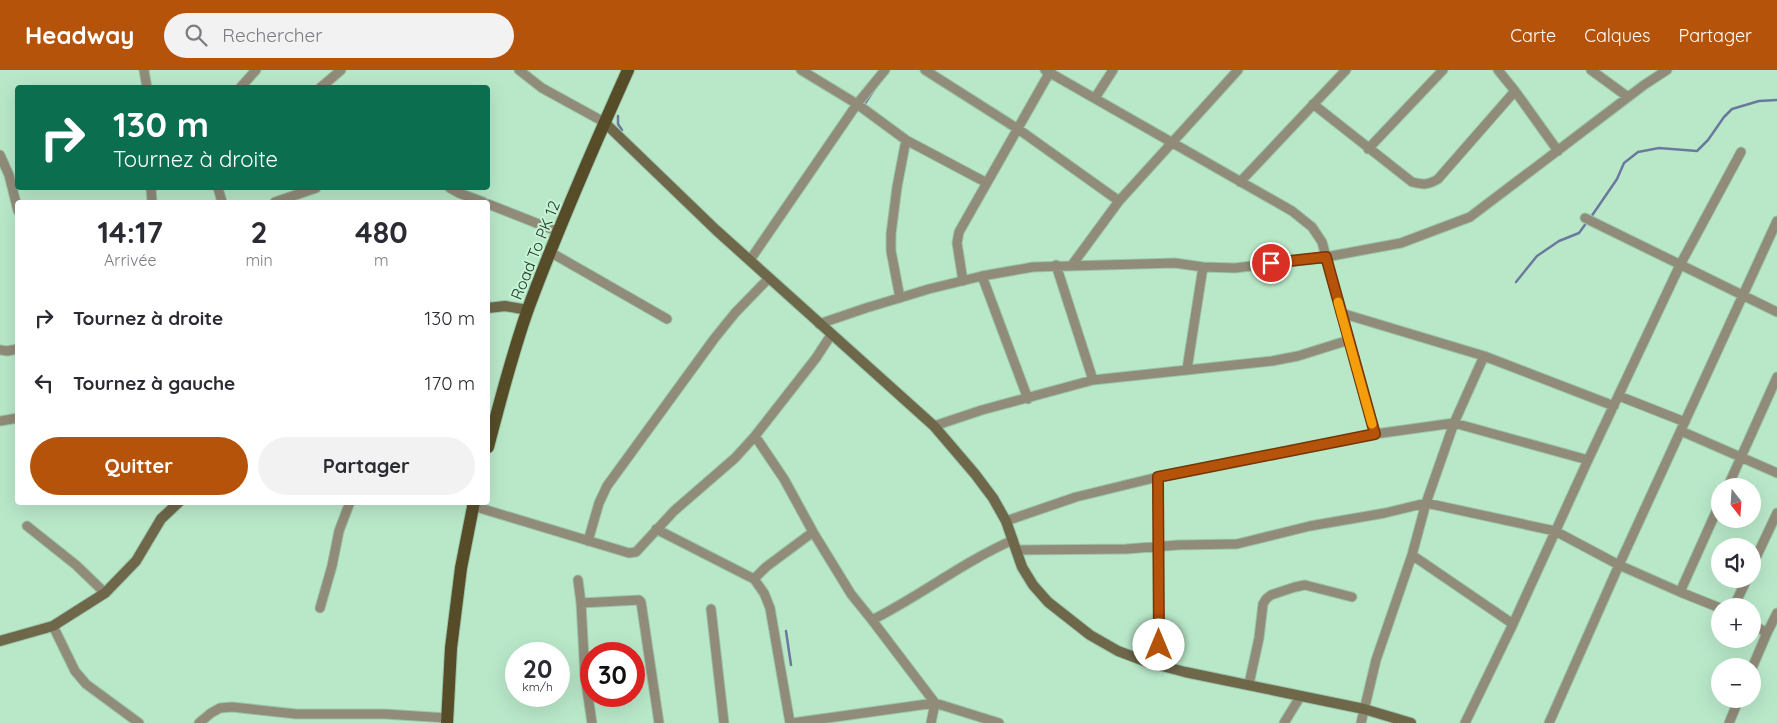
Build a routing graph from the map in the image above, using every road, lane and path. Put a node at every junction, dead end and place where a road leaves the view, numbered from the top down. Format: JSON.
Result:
{"nodes":[{"id":1,"x":144,"y":70,"type":"edge"},
{"id":2,"x":256,"y":70,"type":"edge"},
{"id":3,"x":341,"y":70,"type":"edge"},
{"id":4,"x":519,"y":70,"type":"edge"},
{"id":5,"x":628,"y":70,"type":"edge"},
{"id":6,"x":803,"y":70,"type":"edge"},
{"id":7,"x":885,"y":70,"type":"edge"},
{"id":8,"x":926,"y":70,"type":"edge"},
{"id":9,"x":1113,"y":70,"type":"edge"},
{"id":10,"x":1238,"y":70,"type":"edge"},
{"id":11,"x":1346,"y":70,"type":"edge"},
{"id":12,"x":1443,"y":70,"type":"edge"},
{"id":13,"x":1498,"y":70,"type":"edge"},
{"id":14,"x":1591,"y":70,"type":"edge"},
{"id":15,"x":1667,"y":70,"type":"edge"},
{"id":16,"x":1049,"y":71,"type":"edge"},
{"id":17,"x":146,"y":85,"type":"edge"},
{"id":18,"x":243,"y":85,"type":"edge"},
{"id":19,"x":322,"y":85,"type":"edge"},
{"id":20,"x":1515,"y":91,"type":"junction"},
{"id":21,"x":1628,"y":97,"type":"junction"},
{"id":22,"x":1095,"y":98,"type":"junction"},
{"id":23,"x":857,"y":104,"type":"junction"},
{"id":24,"x":1313,"y":104,"type":"junction"},
{"id":25,"x":604,"y":122,"type":"junction"},
{"id":26,"x":1018,"y":130,"type":"junction"},
{"id":27,"x":906,"y":140,"type":"junction"},
{"id":28,"x":1172,"y":142,"type":"junction"},
{"id":29,"x":1368,"y":149,"type":"junction"},
{"id":30,"x":1558,"y":151,"type":"junction"},
{"id":31,"x":1742,"y":152,"type":"dead end"},
{"id":32,"x":0,"y":154,"type":"edge"},
{"id":33,"x":1240,"y":182,"type":"junction"},
{"id":34,"x":987,"y":183,"type":"junction"},
{"id":35,"x":310,"y":190,"type":"edge"},
{"id":36,"x":454,"y":190,"type":"edge"},
{"id":37,"x":15,"y":200,"type":"edge"},
{"id":38,"x":281,"y":200,"type":"edge"},
{"id":39,"x":478,"y":200,"type":"edge"},
{"id":40,"x":1119,"y":201,"type":"junction"},
{"id":41,"x":490,"y":205,"type":"edge"},
{"id":42,"x":1585,"y":218,"type":"dead end"},
{"id":43,"x":1777,"y":221,"type":"edge"},
{"id":44,"x":559,"y":232,"type":"junction"},
{"id":45,"x":550,"y":252,"type":"junction"},
{"id":46,"x":1326,"y":257,"type":"junction"},
{"id":47,"x":750,"y":260,"type":"junction"},
{"id":48,"x":1056,"y":265,"type":"junction"},
{"id":49,"x":1072,"y":265,"type":"junction"},
{"id":50,"x":1680,"y":265,"type":"junction"},
{"id":51,"x":1203,"y":267,"type":"junction"},
{"id":52,"x":982,"y":276,"type":"junction"},
{"id":53,"x":769,"y":278,"type":"junction"},
{"id":54,"x":963,"y":281,"type":"junction"},
{"id":55,"x":1743,"y":296,"type":"junction"},
{"id":56,"x":900,"y":298,"type":"junction"},
{"id":57,"x":490,"y":308,"type":"edge"},
{"id":58,"x":528,"y":310,"type":"junction"},
{"id":59,"x":1777,"y":312,"type":"edge"},
{"id":60,"x":1341,"y":313,"type":"junction"},
{"id":61,"x":667,"y":319,"type":"dead end"},
{"id":62,"x":819,"y":324,"type":"junction"},
{"id":63,"x":831,"y":335,"type":"junction"},
{"id":64,"x":1349,"y":340,"type":"junction"},
{"id":65,"x":0,"y":350,"type":"edge"},
{"id":66,"x":15,"y":350,"type":"edge"},
{"id":67,"x":1484,"y":356,"type":"junction"},
{"id":68,"x":1187,"y":370,"type":"junction"},
{"id":69,"x":1777,"y":377,"type":"edge"},
{"id":70,"x":1094,"y":380,"type":"junction"},
{"id":71,"x":1619,"y":396,"type":"junction"},
{"id":72,"x":1028,"y":398,"type":"junction"},
{"id":73,"x":1614,"y":406,"type":"junction"},
{"id":74,"x":15,"y":418,"type":"edge"},
{"id":75,"x":0,"y":421,"type":"edge"},
{"id":76,"x":1454,"y":423,"type":"junction"},
{"id":77,"x":934,"y":426,"type":"junction"},
{"id":78,"x":1683,"y":427,"type":"junction"},
{"id":79,"x":1375,"y":434,"type":"junction"},
{"id":80,"x":755,"y":436,"type":"junction"},
{"id":81,"x":490,"y":439,"type":"edge"},
{"id":82,"x":1740,"y":457,"type":"junction"},
{"id":83,"x":1588,"y":460,"type":"junction"},
{"id":84,"x":1777,"y":473,"type":"edge"},
{"id":85,"x":1158,"y":477,"type":"junction"},
{"id":86,"x":1731,"y":478,"type":"edge"},
{"id":87,"x":1426,"y":503,"type":"junction"},
{"id":88,"x":176,"y":505,"type":"edge"},
{"id":89,"x":349,"y":505,"type":"edge"},
{"id":90,"x":473,"y":505,"type":"edge"},
{"id":91,"x":476,"y":505,"type":"edge"},
{"id":92,"x":1777,"y":513,"type":"edge"},
{"id":93,"x":1006,"y":520,"type":"junction"},
{"id":94,"x":1711,"y":523,"type":"edge"},
{"id":95,"x":28,"y":526,"type":"dead end"},
{"id":96,"x":656,"y":530,"type":"junction"},
{"id":97,"x":1555,"y":531,"type":"junction"},
{"id":98,"x":812,"y":532,"type":"junction"},
{"id":99,"x":1013,"y":540,"type":"junction"},
{"id":100,"x":588,"y":541,"type":"junction"},
{"id":101,"x":1159,"y":546,"type":"junction"},
{"id":102,"x":1761,"y":547,"type":"edge"},
{"id":103,"x":1016,"y":550,"type":"junction"},
{"id":104,"x":1412,"y":555,"type":"junction"},
{"id":105,"x":1619,"y":565,"type":"junction"},
{"id":106,"x":754,"y":579,"type":"junction"},
{"id":107,"x":578,"y":580,"type":"dead end"},
{"id":108,"x":1680,"y":592,"type":"junction"},
{"id":109,"x":105,"y":593,"type":"junction"},
{"id":110,"x":1352,"y":597,"type":"dead end"},
{"id":111,"x":581,"y":603,"type":"junction"},
{"id":112,"x":1711,"y":604,"type":"edge"},
{"id":113,"x":320,"y":608,"type":"dead end"},
{"id":114,"x":711,"y":609,"type":"dead end"},
{"id":115,"x":1777,"y":613,"type":"edge"},
{"id":116,"x":872,"y":620,"type":"junction"},
{"id":117,"x":1513,"y":624,"type":"junction"},
{"id":118,"x":53,"y":626,"type":"junction"},
{"id":119,"x":1761,"y":629,"type":"edge"},
{"id":120,"x":1768,"y":633,"type":"junction"},
{"id":121,"x":0,"y":641,"type":"edge"},
{"id":122,"x":1757,"y":658,"type":"edge"},
{"id":123,"x":1159,"y":665,"type":"junction"},
{"id":124,"x":1249,"y":684,"type":"junction"},
{"id":125,"x":1300,"y":697,"type":"junction"},
{"id":126,"x":935,"y":704,"type":"junction"},
{"id":127,"x":1735,"y":708,"type":"edge"},
{"id":128,"x":1364,"y":709,"type":"junction"},
{"id":129,"x":296,"y":719,"type":"edge"},
{"id":130,"x":850,"y":719,"type":"edge"},
{"id":131,"x":447,"y":720,"type":"edge"},
{"id":132,"x":139,"y":723,"type":"edge"},
{"id":133,"x":199,"y":723,"type":"edge"},
{"id":134,"x":592,"y":723,"type":"edge"},
{"id":135,"x":659,"y":723,"type":"edge"},
{"id":136,"x":724,"y":723,"type":"edge"},
{"id":137,"x":791,"y":723,"type":"edge"},
{"id":138,"x":931,"y":723,"type":"edge"},
{"id":139,"x":998,"y":723,"type":"edge"},
{"id":140,"x":1284,"y":723,"type":"edge"},
{"id":141,"x":1361,"y":723,"type":"edge"},
{"id":142,"x":1411,"y":723,"type":"edge"},
{"id":143,"x":1464,"y":723,"type":"edge"},
{"id":144,"x":1549,"y":723,"type":"edge"},
{"id":145,"x":1729,"y":723,"type":"edge"}],
"edges":[{"from":1,"to":17,"type":"street"},
{"from":2,"to":18,"type":"street"},
{"from":3,"to":19,"type":"street"},
{"from":4,"to":25,"type":"street"},
{"from":5,"to":25,"type":"main road","name":"Road To PK 12"},
{"from":6,"to":23,"type":"street"},
{"from":7,"to":23,"type":"street"},
{"from":8,"to":26,"type":"street"},
{"from":9,"to":22,"type":"street"},
{"from":10,"to":28,"type":"street"},
{"from":11,"to":24,"type":"street"},
{"from":12,"to":29,"type":"street"},
{"from":13,"to":20,"type":"street"},
{"from":14,"to":21,"type":"street"},
{"from":15,"to":21,"type":"street"},
{"from":16,"to":22,"type":"street"},
{"from":16,"to":26,"type":"street"},
{"from":20,"to":29,"type":"street"},
{"from":20,"to":30,"type":"street"},
{"from":21,"to":30,"type":"street"},
{"from":22,"to":28,"type":"street"},
{"from":23,"to":27,"type":"street"},
{"from":23,"to":47,"type":"street"},
{"from":24,"to":29,"type":"street"},
{"from":24,"to":33,"type":"street"},
{"from":25,"to":44,"type":"main road","name":"Road To PK 12"},
{"from":25,"to":47,"type":"street"},
{"from":26,"to":34,"type":"street"},
{"from":26,"to":40,"type":"street"},
{"from":27,"to":34,"type":"street"},
{"from":27,"to":56,"type":"street"},
{"from":28,"to":33,"type":"street"},
{"from":28,"to":40,"type":"street"},
{"from":30,"to":46,"type":"street"},
{"from":31,"to":50,"type":"street"},
{"from":32,"to":37,"type":"street"},
{"from":33,"to":46,"type":"street"},
{"from":34,"to":54,"type":"street"},
{"from":35,"to":38,"type":"street"},
{"from":36,"to":39,"type":"street"},
{"from":40,"to":49,"type":"street"},
{"from":41,"to":44,"type":"street"},
{"from":42,"to":50,"type":"street"},
{"from":43,"to":55,"type":"street"},
{"from":44,"to":45,"type":"main road","name":"Road To PK 12"},
{"from":45,"to":58,"type":"main road","name":"Road To PK 12"},
{"from":45,"to":61,"type":"street"},
{"from":46,"to":51,"type":"street"},
{"from":46,"to":60,"type":"street"},
{"from":47,"to":53,"type":"street"},
{"from":48,"to":49,"type":"street"},
{"from":48,"to":52,"type":"street"},
{"from":48,"to":70,"type":"street"},
{"from":49,"to":51,"type":"street"},
{"from":50,"to":55,"type":"street"},
{"from":50,"to":71,"type":"street"},
{"from":51,"to":68,"type":"street"},
{"from":52,"to":54,"type":"street"},
{"from":52,"to":72,"type":"street"},
{"from":53,"to":62,"type":"street"},
{"from":53,"to":100,"type":"street"},
{"from":54,"to":56,"type":"street"},
{"from":55,"to":59,"type":"street"},
{"from":55,"to":78,"type":"street"},
{"from":56,"to":62,"type":"street"},
{"from":57,"to":58,"type":"street"},
{"from":58,"to":81,"type":"main road","name":"Road To PK 12"},
{"from":60,"to":64,"type":"street"},
{"from":60,"to":67,"type":"street"},
{"from":62,"to":63,"type":"street"},
{"from":63,"to":77,"type":"street"},
{"from":63,"to":80,"type":"street"},
{"from":64,"to":68,"type":"street"},
{"from":64,"to":79,"type":"street"},
{"from":65,"to":66,"type":"street"},
{"from":67,"to":73,"type":"street"},
{"from":67,"to":76,"type":"street"},
{"from":68,"to":70,"type":"street"},
{"from":69,"to":82,"type":"street"},
{"from":70,"to":72,"type":"street"},
{"from":71,"to":73,"type":"street"},
{"from":71,"to":78,"type":"street"},
{"from":72,"to":77,"type":"street"},
{"from":73,"to":83,"type":"street"},
{"from":74,"to":75,"type":"street"},
{"from":76,"to":79,"type":"street"},
{"from":76,"to":83,"type":"street"},
{"from":76,"to":87,"type":"street"},
{"from":77,"to":93,"type":"street"},
{"from":78,"to":82,"type":"street"},
{"from":78,"to":105,"type":"street"},
{"from":79,"to":85,"type":"street"},
{"from":80,"to":96,"type":"street"},
{"from":80,"to":98,"type":"street"},
{"from":82,"to":84,"type":"street"},
{"from":82,"to":86,"type":"street"},
{"from":83,"to":97,"type":"street"},
{"from":85,"to":93,"type":"street"},
{"from":85,"to":101,"type":"street"},
{"from":87,"to":97,"type":"street"},
{"from":87,"to":101,"type":"street"},
{"from":87,"to":104,"type":"street"},
{"from":88,"to":109,"type":"street"},
{"from":89,"to":113,"type":"street"},
{"from":90,"to":131,"type":"main road"},
{"from":91,"to":100,"type":"street"},
{"from":92,"to":102,"type":"street"},
{"from":93,"to":99,"type":"street"},
{"from":94,"to":108,"type":"street"},
{"from":95,"to":109,"type":"street"},
{"from":96,"to":100,"type":"street"},
{"from":96,"to":106,"type":"street"},
{"from":97,"to":105,"type":"street"},
{"from":97,"to":117,"type":"street"},
{"from":98,"to":106,"type":"street"},
{"from":98,"to":116,"type":"street"},
{"from":99,"to":103,"type":"street"},
{"from":99,"to":116,"type":"street"},
{"from":101,"to":103,"type":"street"},
{"from":101,"to":123,"type":"street"},
{"from":103,"to":123,"type":"street"},
{"from":104,"to":117,"type":"street"},
{"from":104,"to":128,"type":"street"},
{"from":105,"to":108,"type":"street"},
{"from":105,"to":144,"type":"street"},
{"from":106,"to":137,"type":"street"},
{"from":107,"to":111,"type":"street"},
{"from":108,"to":112,"type":"street"},
{"from":109,"to":118,"type":"street"},
{"from":110,"to":124,"type":"street"},
{"from":111,"to":134,"type":"street"},
{"from":111,"to":135,"type":"street"},
{"from":114,"to":136,"type":"street"},
{"from":115,"to":120,"type":"street"},
{"from":116,"to":126,"type":"street"},
{"from":117,"to":143,"type":"street"},
{"from":118,"to":121,"type":"street"},
{"from":118,"to":132,"type":"street"},
{"from":119,"to":120,"type":"street"},
{"from":120,"to":122,"type":"street"},
{"from":123,"to":124,"type":"street"},
{"from":124,"to":125,"type":"street"},
{"from":125,"to":128,"type":"street"},
{"from":125,"to":140,"type":"street"},
{"from":126,"to":130,"type":"street"},
{"from":126,"to":138,"type":"street"},
{"from":126,"to":139,"type":"street"},
{"from":127,"to":145,"type":"street"},
{"from":128,"to":141,"type":"street"},
{"from":128,"to":142,"type":"street"},
{"from":129,"to":131,"type":"street"},
{"from":129,"to":133,"type":"street"},
{"from":130,"to":137,"type":"street"}]}
